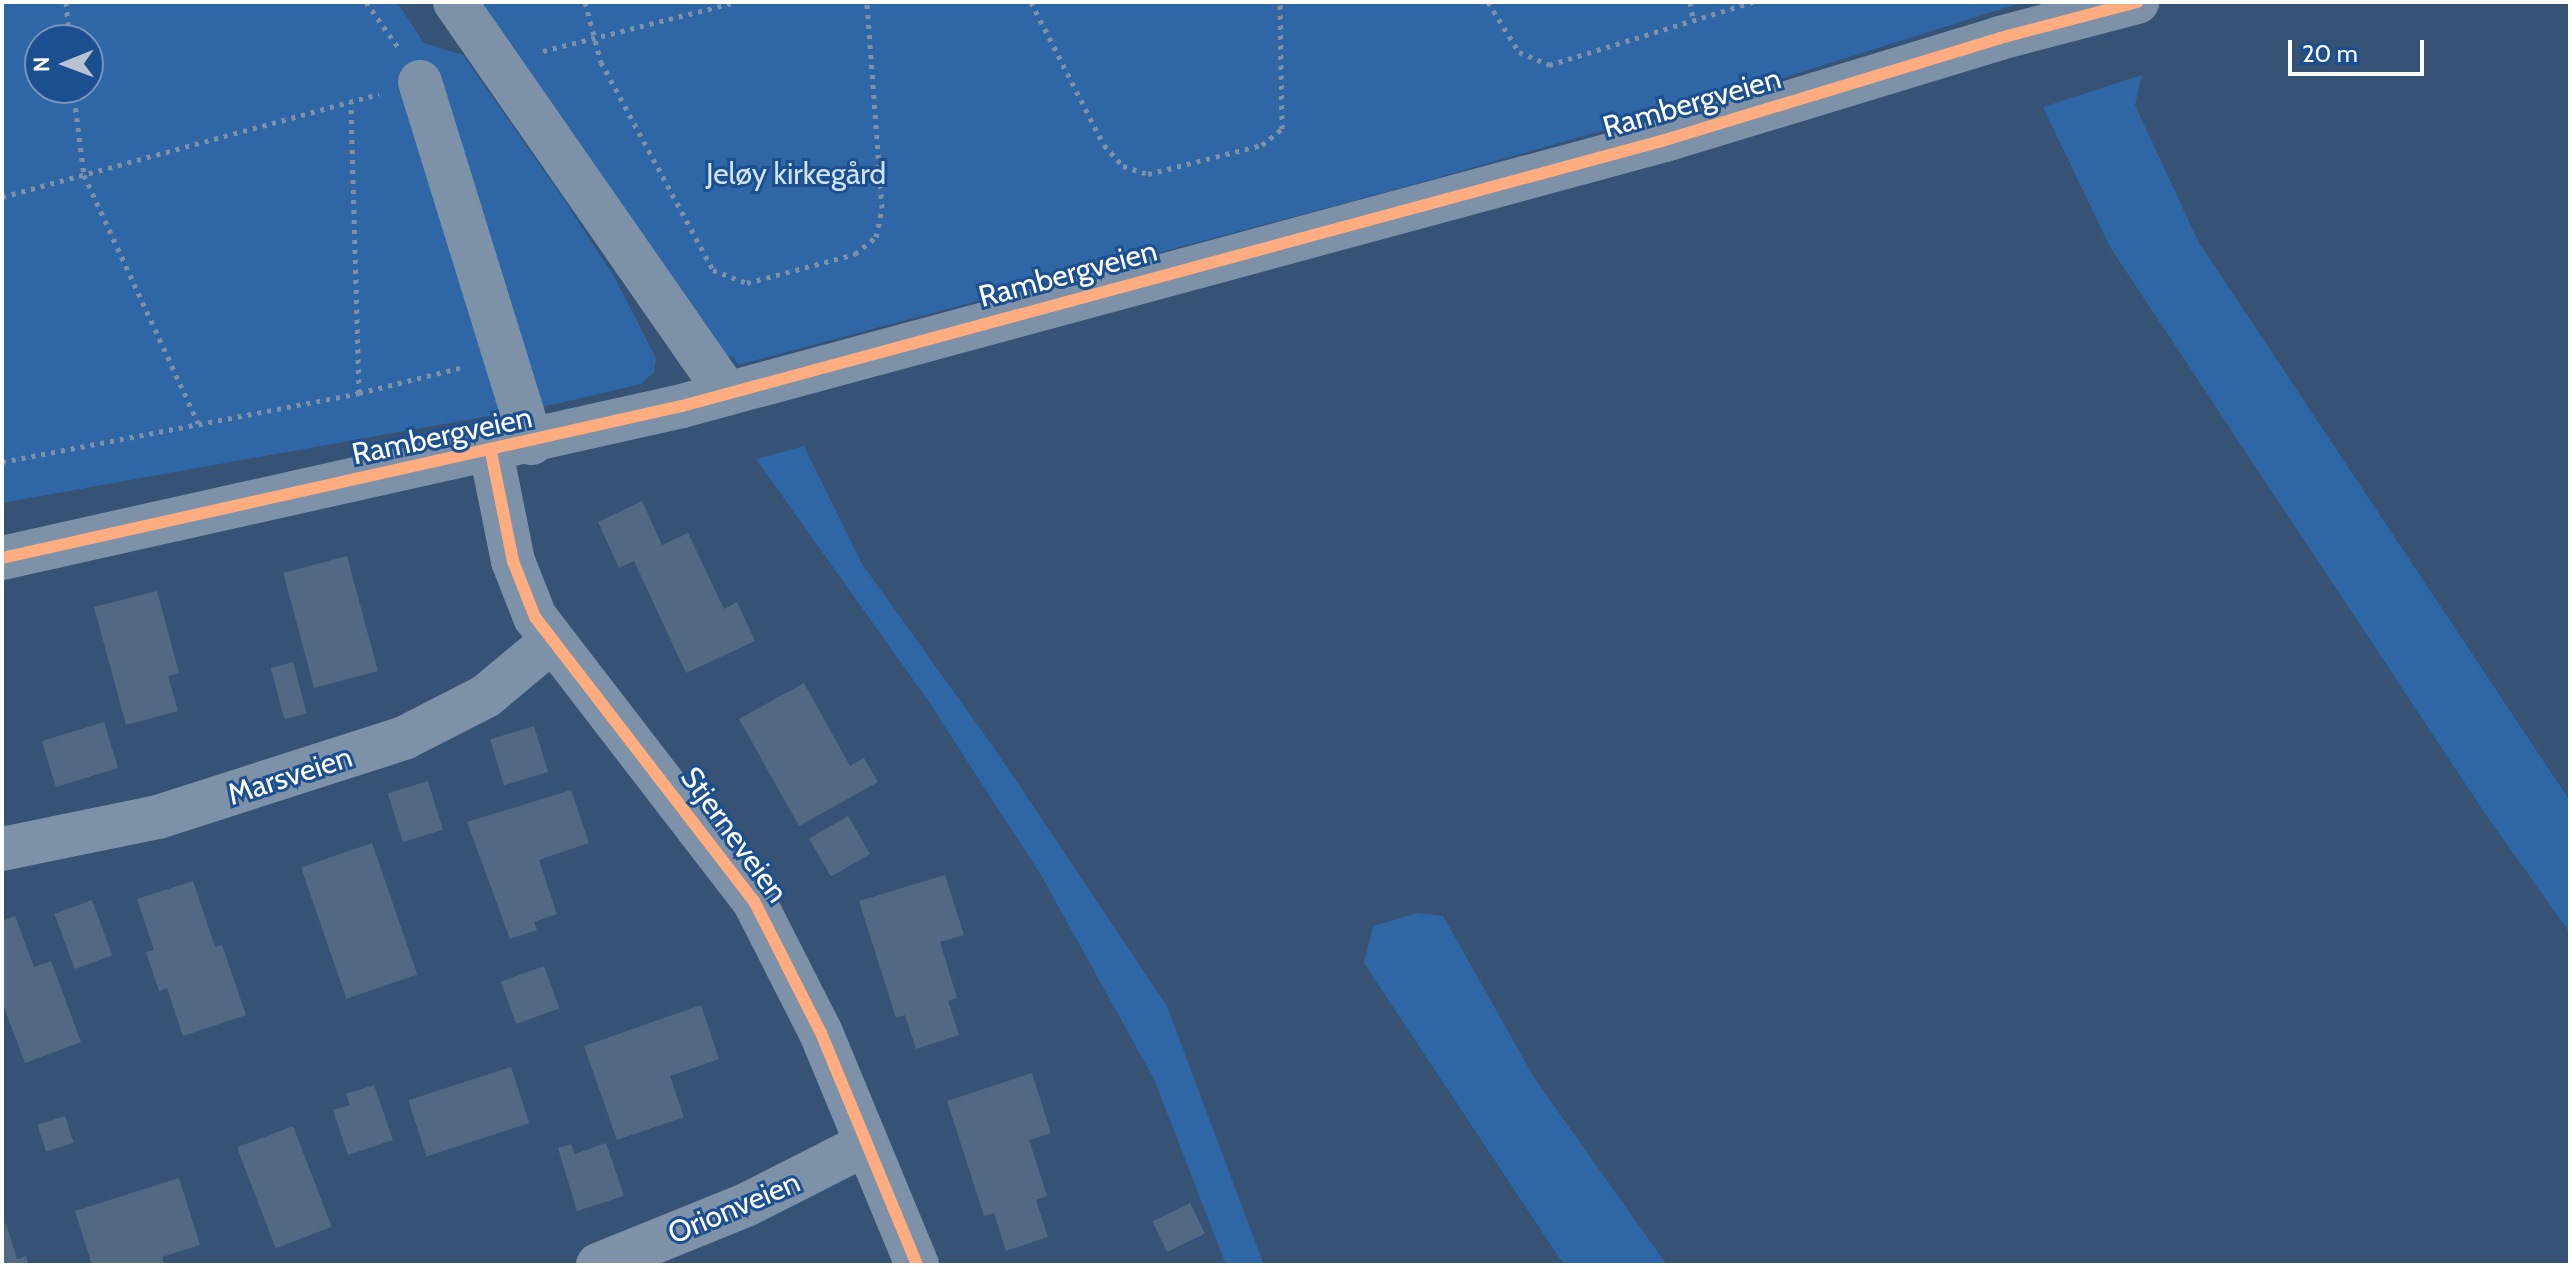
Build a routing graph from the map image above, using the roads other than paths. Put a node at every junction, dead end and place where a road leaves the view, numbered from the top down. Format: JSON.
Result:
{"nodes":[{"id":1,"x":455,"y":2,"type":"edge"},
{"id":2,"x":2137,"y":2,"type":"edge"},
{"id":3,"x":420,"y":82,"type":"road end"},
{"id":4,"x":727,"y":394,"type":"junction"},
{"id":5,"x":512,"y":448,"type":"junction"},
{"id":6,"x":2,"y":558,"type":"edge"},
{"id":7,"x":552,"y":641,"type":"junction"},
{"id":8,"x":2,"y":849,"type":"edge"},
{"id":9,"x":866,"y":1144,"type":"junction"},
{"id":10,"x":598,"y":1265,"type":"edge"},
{"id":11,"x":917,"y":1265,"type":"edge"}],
"edges":[{"from":1,"to":4,"type":"street"},
{"from":2,"to":4,"type":"street","name":"Rambergveien"},
{"from":3,"to":5,"type":"street","name":"Stjerneveien"},
{"from":4,"to":5,"type":"street","name":"Rambergveien"},
{"from":5,"to":6,"type":"street","name":"Rambergveien"},
{"from":5,"to":7,"type":"street","name":"Stjerneveien"},
{"from":7,"to":8,"type":"street","name":"Marsveien"},
{"from":7,"to":9,"type":"street","name":"Stjerneveien"},
{"from":9,"to":10,"type":"street","name":"Orionveien"},
{"from":9,"to":11,"type":"street","name":"Stjerneveien"}]}
